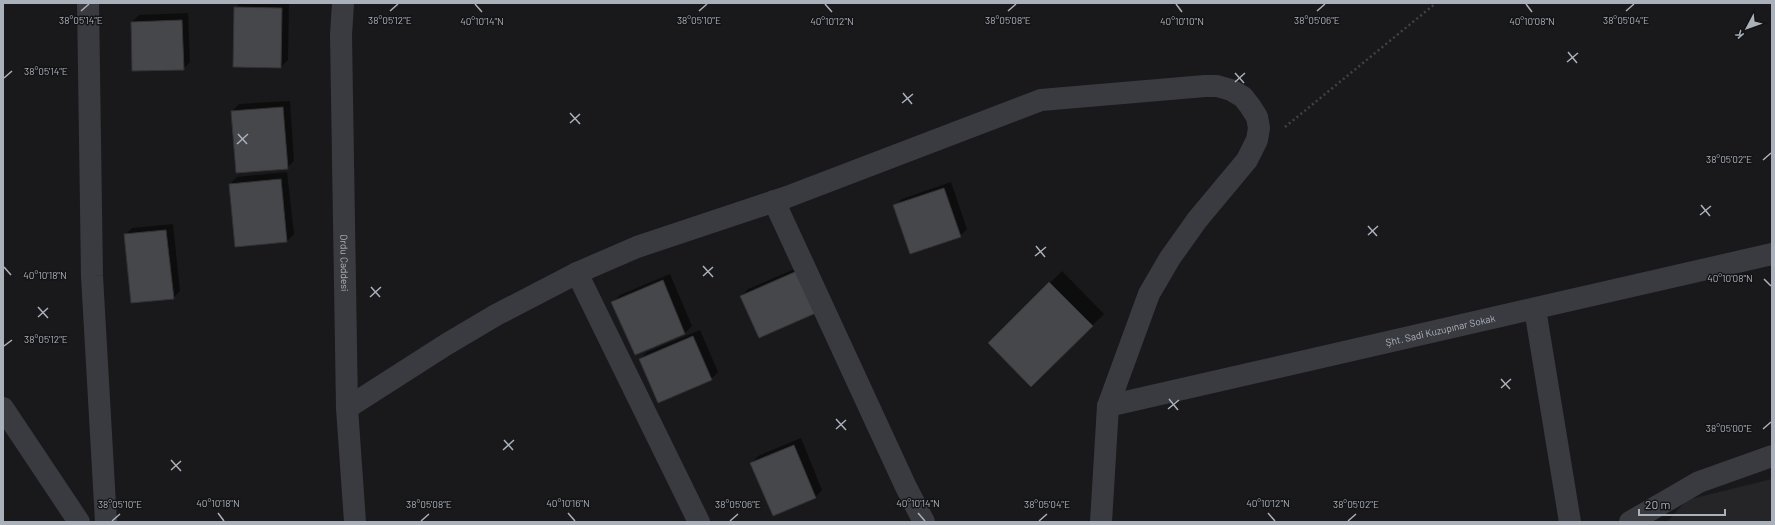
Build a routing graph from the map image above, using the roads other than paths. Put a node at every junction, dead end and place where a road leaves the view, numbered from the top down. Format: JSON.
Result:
{"nodes":[{"id":1,"x":88,"y":3,"type":"edge"},
{"id":2,"x":343,"y":3,"type":"edge"},
{"id":3,"x":774,"y":202,"type":"junction"},
{"id":4,"x":1772,"y":254,"type":"edge"},
{"id":5,"x":577,"y":273,"type":"junction"},
{"id":6,"x":1535,"y":309,"type":"junction"},
{"id":7,"x":1108,"y":406,"type":"junction"},
{"id":8,"x":3,"y":408,"type":"edge"},
{"id":9,"x":347,"y":408,"type":"junction"},
{"id":10,"x":1772,"y":456,"type":"edge"},
{"id":11,"x":79,"y":522,"type":"edge"},
{"id":12,"x":106,"y":522,"type":"edge"},
{"id":13,"x":355,"y":522,"type":"edge"},
{"id":14,"x":699,"y":522,"type":"edge"},
{"id":15,"x":924,"y":522,"type":"edge"},
{"id":16,"x":1101,"y":522,"type":"edge"},
{"id":17,"x":1570,"y":522,"type":"edge"},
{"id":18,"x":1630,"y":522,"type":"edge"}],
"edges":[{"from":1,"to":12,"type":"street"},
{"from":2,"to":9,"type":"street","name":"Ordu Caddesi"},
{"from":3,"to":5,"type":"street"},
{"from":3,"to":7,"type":"street"},
{"from":3,"to":15,"type":"street"},
{"from":4,"to":6,"type":"street","name":"Şht. Sadi Kuzupınar Sokak"},
{"from":5,"to":9,"type":"street"},
{"from":5,"to":14,"type":"street"},
{"from":6,"to":7,"type":"street","name":"Şht. Sadi Kuzupınar Sokak"},
{"from":6,"to":17,"type":"street"},
{"from":7,"to":16,"type":"street"},
{"from":8,"to":11,"type":"street"},
{"from":9,"to":13,"type":"street","name":"Ordu Caddesi"},
{"from":10,"to":18,"type":"street"}]}
